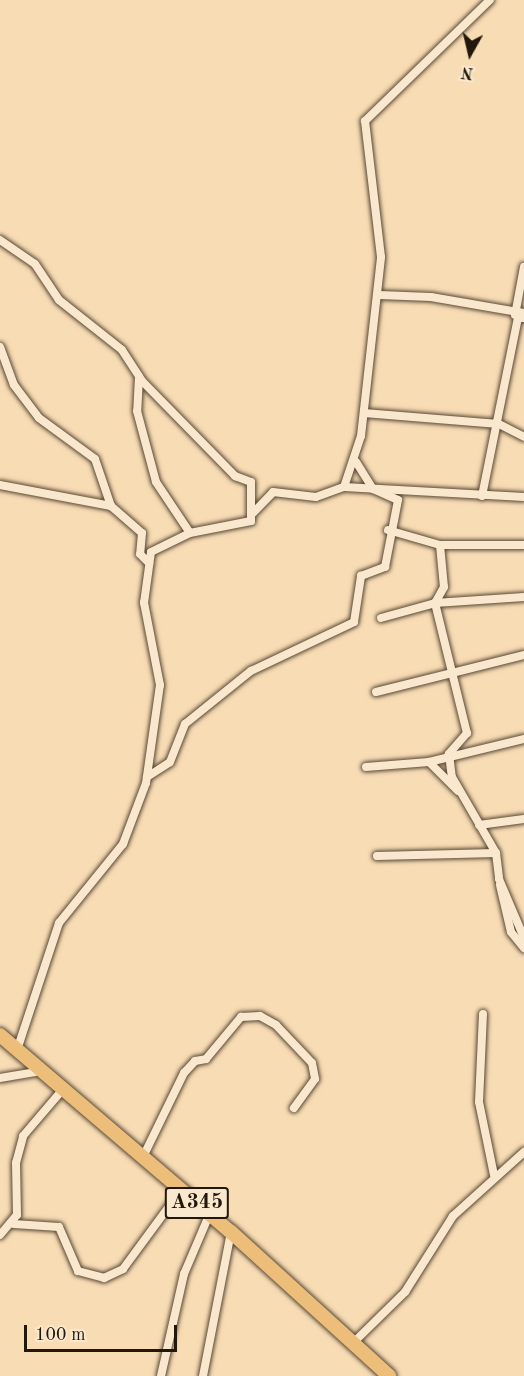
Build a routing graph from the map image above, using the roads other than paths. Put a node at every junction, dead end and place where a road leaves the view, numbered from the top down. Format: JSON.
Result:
{"nodes":[{"id":1,"x":490,"y":0,"type":"edge"},
{"id":2,"x":0,"y":240,"type":"edge"},
{"id":3,"x":524,"y":267,"type":"edge"},
{"id":4,"x":379,"y":295,"type":"junction"},
{"id":5,"x":520,"y":312,"type":"edge"},
{"id":6,"x":524,"y":318,"type":"edge"},
{"id":7,"x":0,"y":347,"type":"edge"},
{"id":8,"x":508,"y":369,"type":"junction"},
{"id":9,"x":139,"y":377,"type":"junction"},
{"id":10,"x":364,"y":413,"type":"junction"},
{"id":11,"x":499,"y":424,"type":"junction"},
{"id":12,"x":524,"y":437,"type":"edge"},
{"id":13,"x":356,"y":462,"type":"junction"},
{"id":14,"x":0,"y":485,"type":"edge"},
{"id":15,"x":344,"y":487,"type":"junction"},
{"id":16,"x":373,"y":489,"type":"junction"},
{"id":17,"x":482,"y":496,"type":"junction"},
{"id":18,"x":524,"y":497,"type":"edge"},
{"id":19,"x":111,"y":506,"type":"junction"},
{"id":20,"x":251,"y":521,"type":"junction"},
{"id":21,"x":388,"y":530,"type":"junction"},
{"id":22,"x":190,"y":533,"type":"junction"},
{"id":23,"x":440,"y":545,"type":"junction"},
{"id":24,"x":524,"y":545,"type":"edge"},
{"id":25,"x":149,"y":563,"type":"junction"},
{"id":26,"x":524,"y":597,"type":"edge"},
{"id":27,"x":435,"y":603,"type":"junction"},
{"id":28,"x":381,"y":618,"type":"dead end"},
{"id":29,"x":524,"y":655,"type":"edge"},
{"id":30,"x":456,"y":671,"type":"junction"},
{"id":31,"x":376,"y":692,"type":"dead end"},
{"id":32,"x":524,"y":739,"type":"edge"},
{"id":33,"x":450,"y":754,"type":"junction"},
{"id":34,"x":429,"y":762,"type":"junction"},
{"id":35,"x":366,"y":767,"type":"dead end"},
{"id":36,"x":147,"y":777,"type":"junction"},
{"id":37,"x":467,"y":799,"type":"junction"},
{"id":38,"x":524,"y":819,"type":"edge"},
{"id":39,"x":479,"y":825,"type":"junction"},
{"id":40,"x":496,"y":853,"type":"junction"},
{"id":41,"x":377,"y":856,"type":"dead end"},
{"id":42,"x":499,"y":879,"type":"junction"},
{"id":43,"x":524,"y":938,"type":"edge"},
{"id":44,"x":524,"y":948,"type":"edge"},
{"id":45,"x":483,"y":1014,"type":"dead end"},
{"id":46,"x":0,"y":1035,"type":"edge"},
{"id":47,"x":17,"y":1050,"type":"junction"},
{"id":48,"x":42,"y":1071,"type":"junction"},
{"id":49,"x":0,"y":1078,"type":"edge"},
{"id":50,"x":64,"y":1088,"type":"junction"},
{"id":51,"x":294,"y":1108,"type":"dead end"},
{"id":52,"x":524,"y":1152,"type":"edge"},
{"id":53,"x":142,"y":1159,"type":"junction"},
{"id":54,"x":494,"y":1175,"type":"junction"},
{"id":55,"x":181,"y":1190,"type":"junction"},
{"id":56,"x":210,"y":1213,"type":"junction"},
{"id":57,"x":14,"y":1224,"type":"junction"},
{"id":58,"x":231,"y":1232,"type":"junction"},
{"id":59,"x":0,"y":1235,"type":"edge"},
{"id":60,"x":353,"y":1343,"type":"junction"},
{"id":61,"x":161,"y":1376,"type":"edge"},
{"id":62,"x":203,"y":1376,"type":"edge"},
{"id":63,"x":389,"y":1376,"type":"edge"}],
"edges":[{"from":1,"to":4,"type":"street"},
{"from":2,"to":9,"type":"street"},
{"from":3,"to":5,"type":"street"},
{"from":4,"to":5,"type":"street"},
{"from":4,"to":10,"type":"street"},
{"from":5,"to":8,"type":"street"},
{"from":6,"to":8,"type":"street"},
{"from":7,"to":19,"type":"street"},
{"from":8,"to":11,"type":"street"},
{"from":9,"to":20,"type":"street"},
{"from":9,"to":22,"type":"street"},
{"from":10,"to":11,"type":"street"},
{"from":10,"to":13,"type":"street"},
{"from":11,"to":12,"type":"street"},
{"from":11,"to":17,"type":"street"},
{"from":13,"to":15,"type":"street"},
{"from":13,"to":16,"type":"street"},
{"from":14,"to":19,"type":"street"},
{"from":15,"to":16,"type":"street"},
{"from":15,"to":20,"type":"street"},
{"from":16,"to":17,"type":"street"},
{"from":16,"to":21,"type":"street"},
{"from":17,"to":18,"type":"street"},
{"from":19,"to":25,"type":"street"},
{"from":20,"to":22,"type":"street"},
{"from":21,"to":23,"type":"street"},
{"from":21,"to":36,"type":"street"},
{"from":22,"to":25,"type":"street"},
{"from":23,"to":24,"type":"street"},
{"from":23,"to":27,"type":"street"},
{"from":25,"to":36,"type":"street"},
{"from":26,"to":27,"type":"street"},
{"from":27,"to":28,"type":"street"},
{"from":27,"to":30,"type":"street"},
{"from":29,"to":30,"type":"street"},
{"from":30,"to":31,"type":"street"},
{"from":30,"to":33,"type":"street"},
{"from":32,"to":33,"type":"street"},
{"from":33,"to":34,"type":"street"},
{"from":33,"to":37,"type":"street"},
{"from":34,"to":35,"type":"street"},
{"from":34,"to":37,"type":"street"},
{"from":36,"to":47,"type":"street"},
{"from":37,"to":39,"type":"street"},
{"from":38,"to":39,"type":"street"},
{"from":39,"to":40,"type":"street"},
{"from":40,"to":41,"type":"street"},
{"from":40,"to":42,"type":"street"},
{"from":42,"to":43,"type":"street"},
{"from":42,"to":44,"type":"street"},
{"from":45,"to":54,"type":"street"},
{"from":46,"to":47,"type":"highway","number":"A345"},
{"from":47,"to":48,"type":"highway","number":"A345"},
{"from":48,"to":49,"type":"street"},
{"from":48,"to":50,"type":"highway","number":"A345"},
{"from":50,"to":53,"type":"highway","number":"A345"},
{"from":50,"to":57,"type":"street"},
{"from":51,"to":53,"type":"street"},
{"from":52,"to":54,"type":"street"},
{"from":53,"to":55,"type":"highway","number":"A345"},
{"from":54,"to":60,"type":"street"},
{"from":55,"to":56,"type":"highway","number":"A345"},
{"from":55,"to":57,"type":"street"},
{"from":56,"to":58,"type":"highway","number":"A345"},
{"from":56,"to":61,"type":"street"},
{"from":57,"to":59,"type":"street"},
{"from":58,"to":60,"type":"highway","number":"A345"},
{"from":58,"to":62,"type":"street"},
{"from":60,"to":63,"type":"highway","number":"A345"}]}
